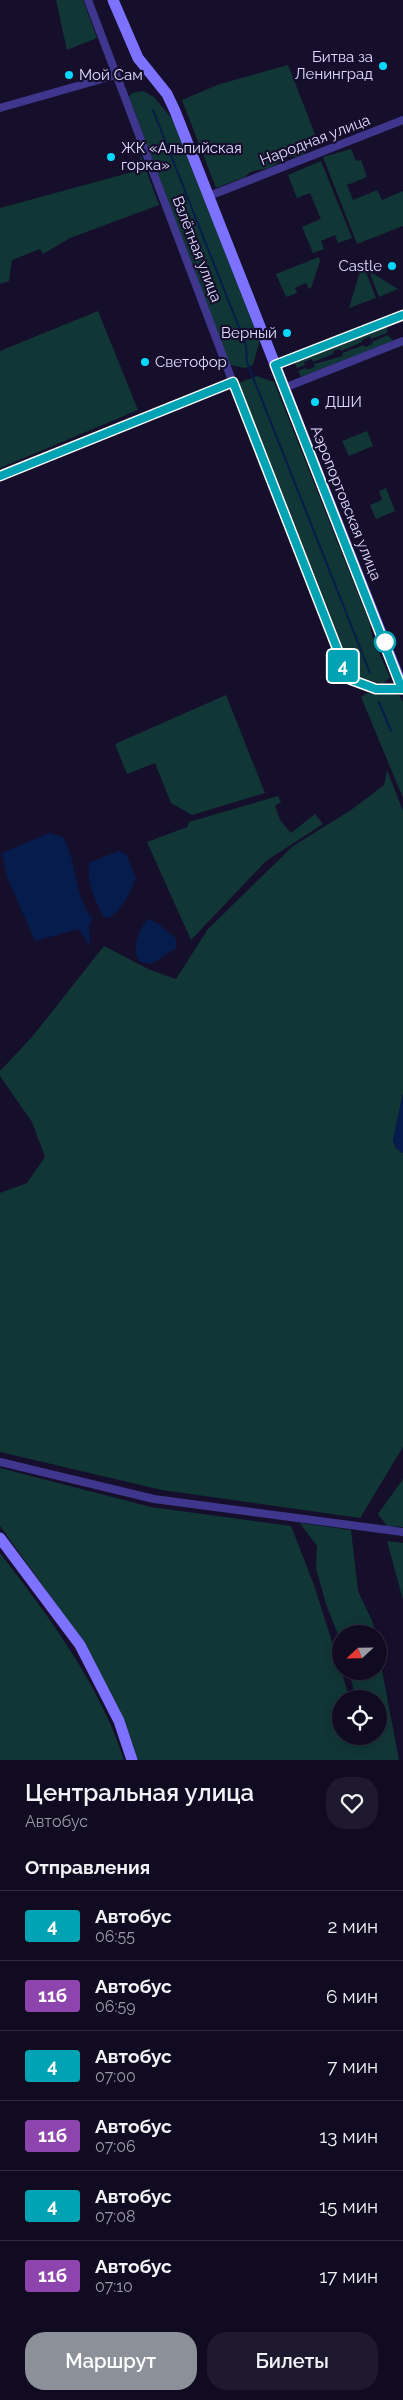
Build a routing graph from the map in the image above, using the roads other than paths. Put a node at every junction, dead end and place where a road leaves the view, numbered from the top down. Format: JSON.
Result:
{"nodes":[{"id":1,"x":88,"y":0,"type":"edge"},
{"id":2,"x":113,"y":0,"type":"edge"},
{"id":3,"x":116,"y":75,"type":"junction"},
{"id":4,"x":0,"y":108,"type":"edge"},
{"id":5,"x":403,"y":120,"type":"edge"},
{"id":6,"x":209,"y":196,"type":"junction"},
{"id":7,"x":403,"y":315,"type":"edge"},
{"id":8,"x":403,"y":341,"type":"edge"},
{"id":9,"x":275,"y":365,"type":"junction"},
{"id":10,"x":233,"y":382,"type":"junction"},
{"id":11,"x":284,"y":388,"type":"junction"},
{"id":12,"x":0,"y":476,"type":"edge"},
{"id":13,"x":403,"y":689,"type":"edge"},
{"id":14,"x":0,"y":1462,"type":"edge"},
{"id":15,"x":403,"y":1532,"type":"edge"},
{"id":16,"x":0,"y":1538,"type":"edge"},
{"id":17,"x":132,"y":1760,"type":"edge"}],
"edges":[{"from":1,"to":3,"type":"street","name":"Взлётная улица"},
{"from":2,"to":6,"type":"street","name":"Аэропортовская улица"},
{"from":3,"to":4,"type":"street"},
{"from":3,"to":10,"type":"street","name":"Взлётная улица"},
{"from":5,"to":6,"type":"street","name":"Народная улица"},
{"from":6,"to":9,"type":"street","name":"Аэропортовская улица"},
{"from":7,"to":9,"type":"street"},
{"from":8,"to":11,"type":"street"},
{"from":9,"to":11,"type":"street","name":"Аэропортовская улица"},
{"from":10,"to":12,"type":"street"},
{"from":10,"to":13,"type":"street","name":"Взлётная улица"},
{"from":11,"to":13,"type":"street","name":"Аэропортовская улица"},
{"from":14,"to":15,"type":"street"},
{"from":16,"to":17,"type":"street"}]}
